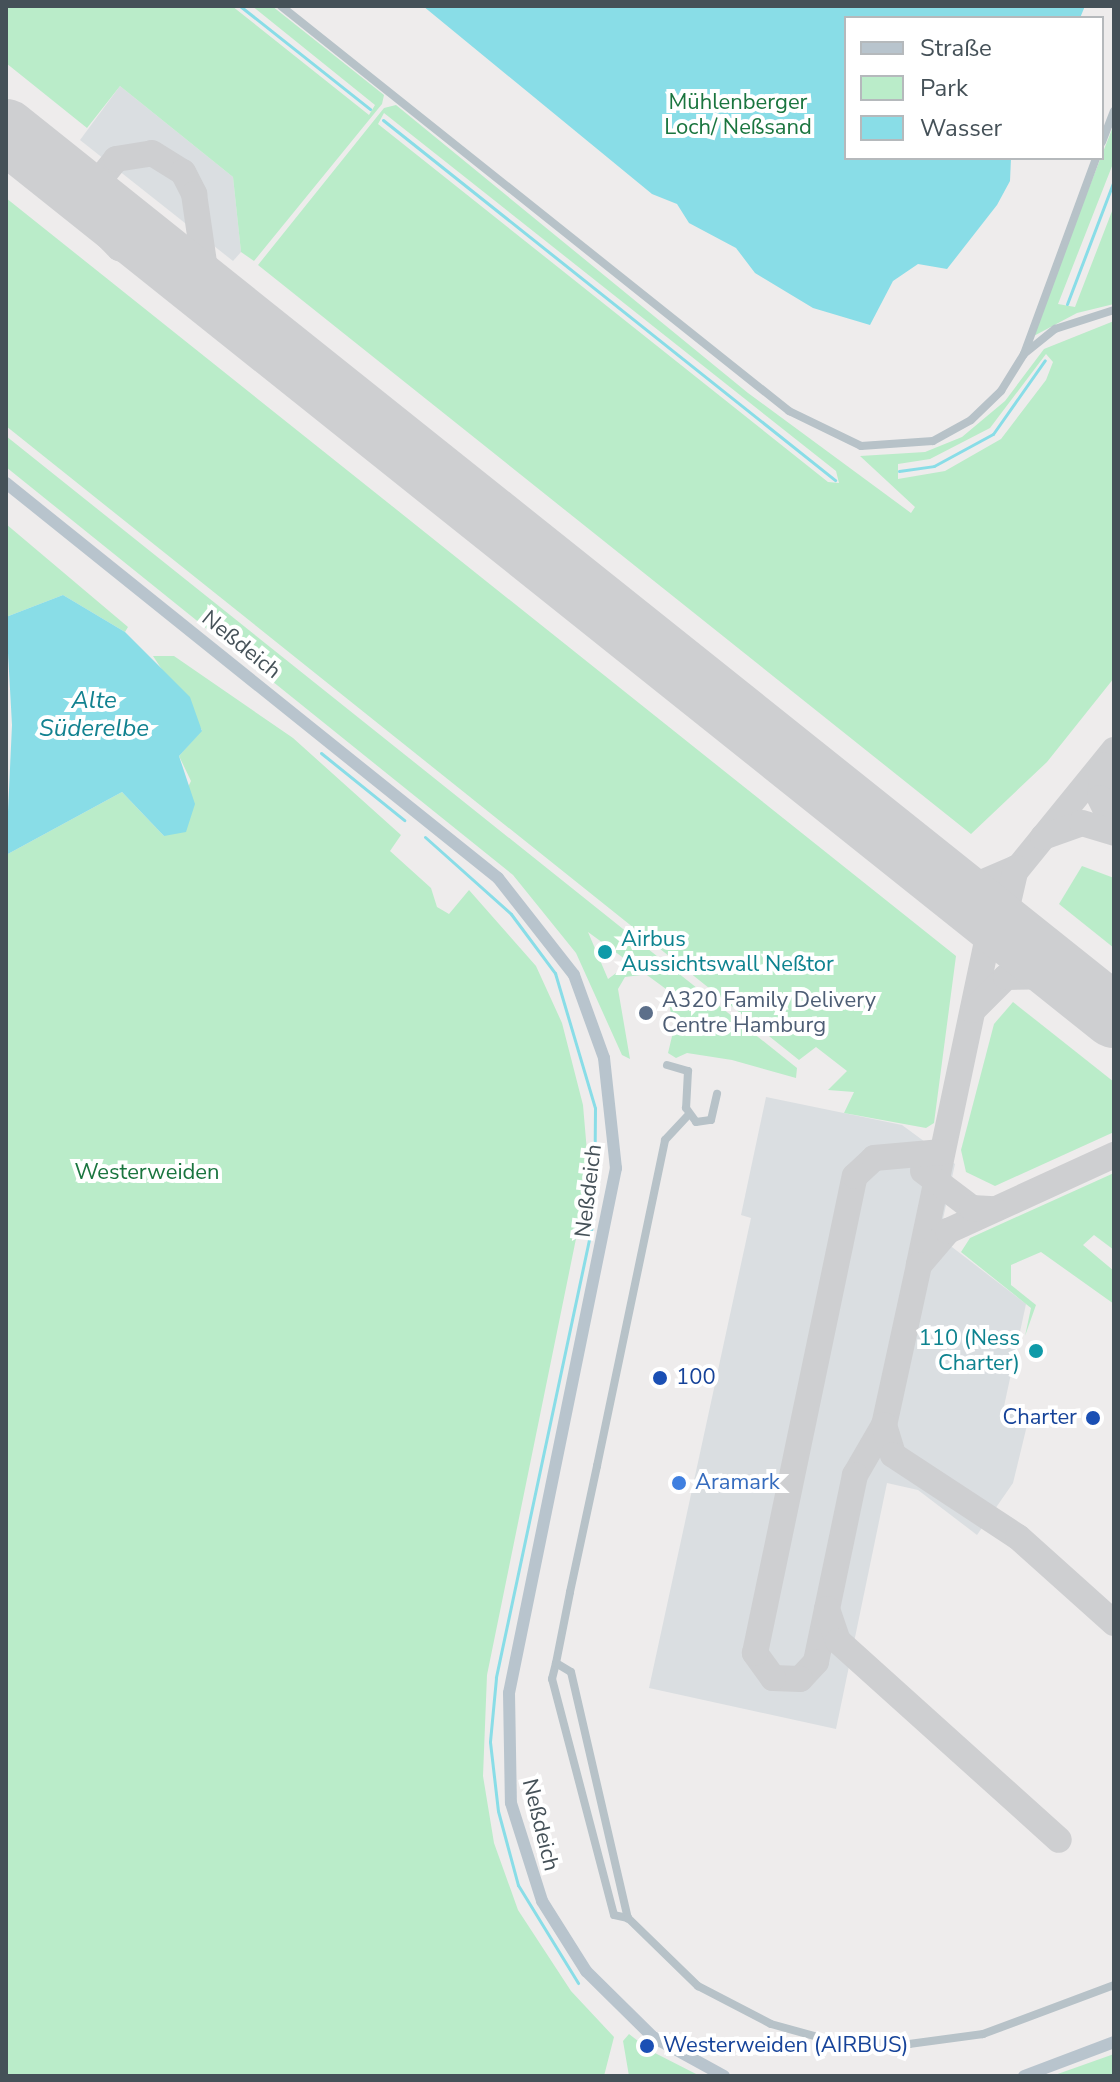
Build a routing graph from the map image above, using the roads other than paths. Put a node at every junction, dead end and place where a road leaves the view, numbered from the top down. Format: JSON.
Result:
{"nodes":[{"id":1,"x":281,"y":6,"type":"edge"},
{"id":2,"x":1114,"y":111,"type":"edge"},
{"id":3,"x":1104,"y":137,"type":"edge"},
{"id":4,"x":1095,"y":160,"type":"edge"},
{"id":5,"x":1114,"y":310,"type":"edge"},
{"id":6,"x":1024,"y":354,"type":"junction"},
{"id":7,"x":6,"y":483,"type":"edge"},
{"id":8,"x":667,"y":1065,"type":"dead end"},
{"id":9,"x":717,"y":1094,"type":"dead end"},
{"id":10,"x":688,"y":1115,"type":"junction"},
{"id":11,"x":556,"y":1663,"type":"junction"},
{"id":12,"x":628,"y":1918,"type":"junction"},
{"id":13,"x":1114,"y":1985,"type":"edge"},
{"id":14,"x":1114,"y":2042,"type":"edge"},
{"id":15,"x":724,"y":2076,"type":"edge"},
{"id":16,"x":1024,"y":2076,"type":"edge"}],
"edges":[{"from":1,"to":6,"type":"street"},
{"from":2,"to":3,"type":"street"},
{"from":4,"to":6,"type":"street"},
{"from":5,"to":6,"type":"street"},
{"from":7,"to":15,"type":"street","name":"Neßdeich"},
{"from":8,"to":10,"type":"street"},
{"from":9,"to":10,"type":"street"},
{"from":10,"to":11,"type":"street"},
{"from":11,"to":12,"type":"street"},
{"from":11,"to":12,"type":"street"},
{"from":12,"to":13,"type":"street"},
{"from":14,"to":16,"type":"street"}]}
